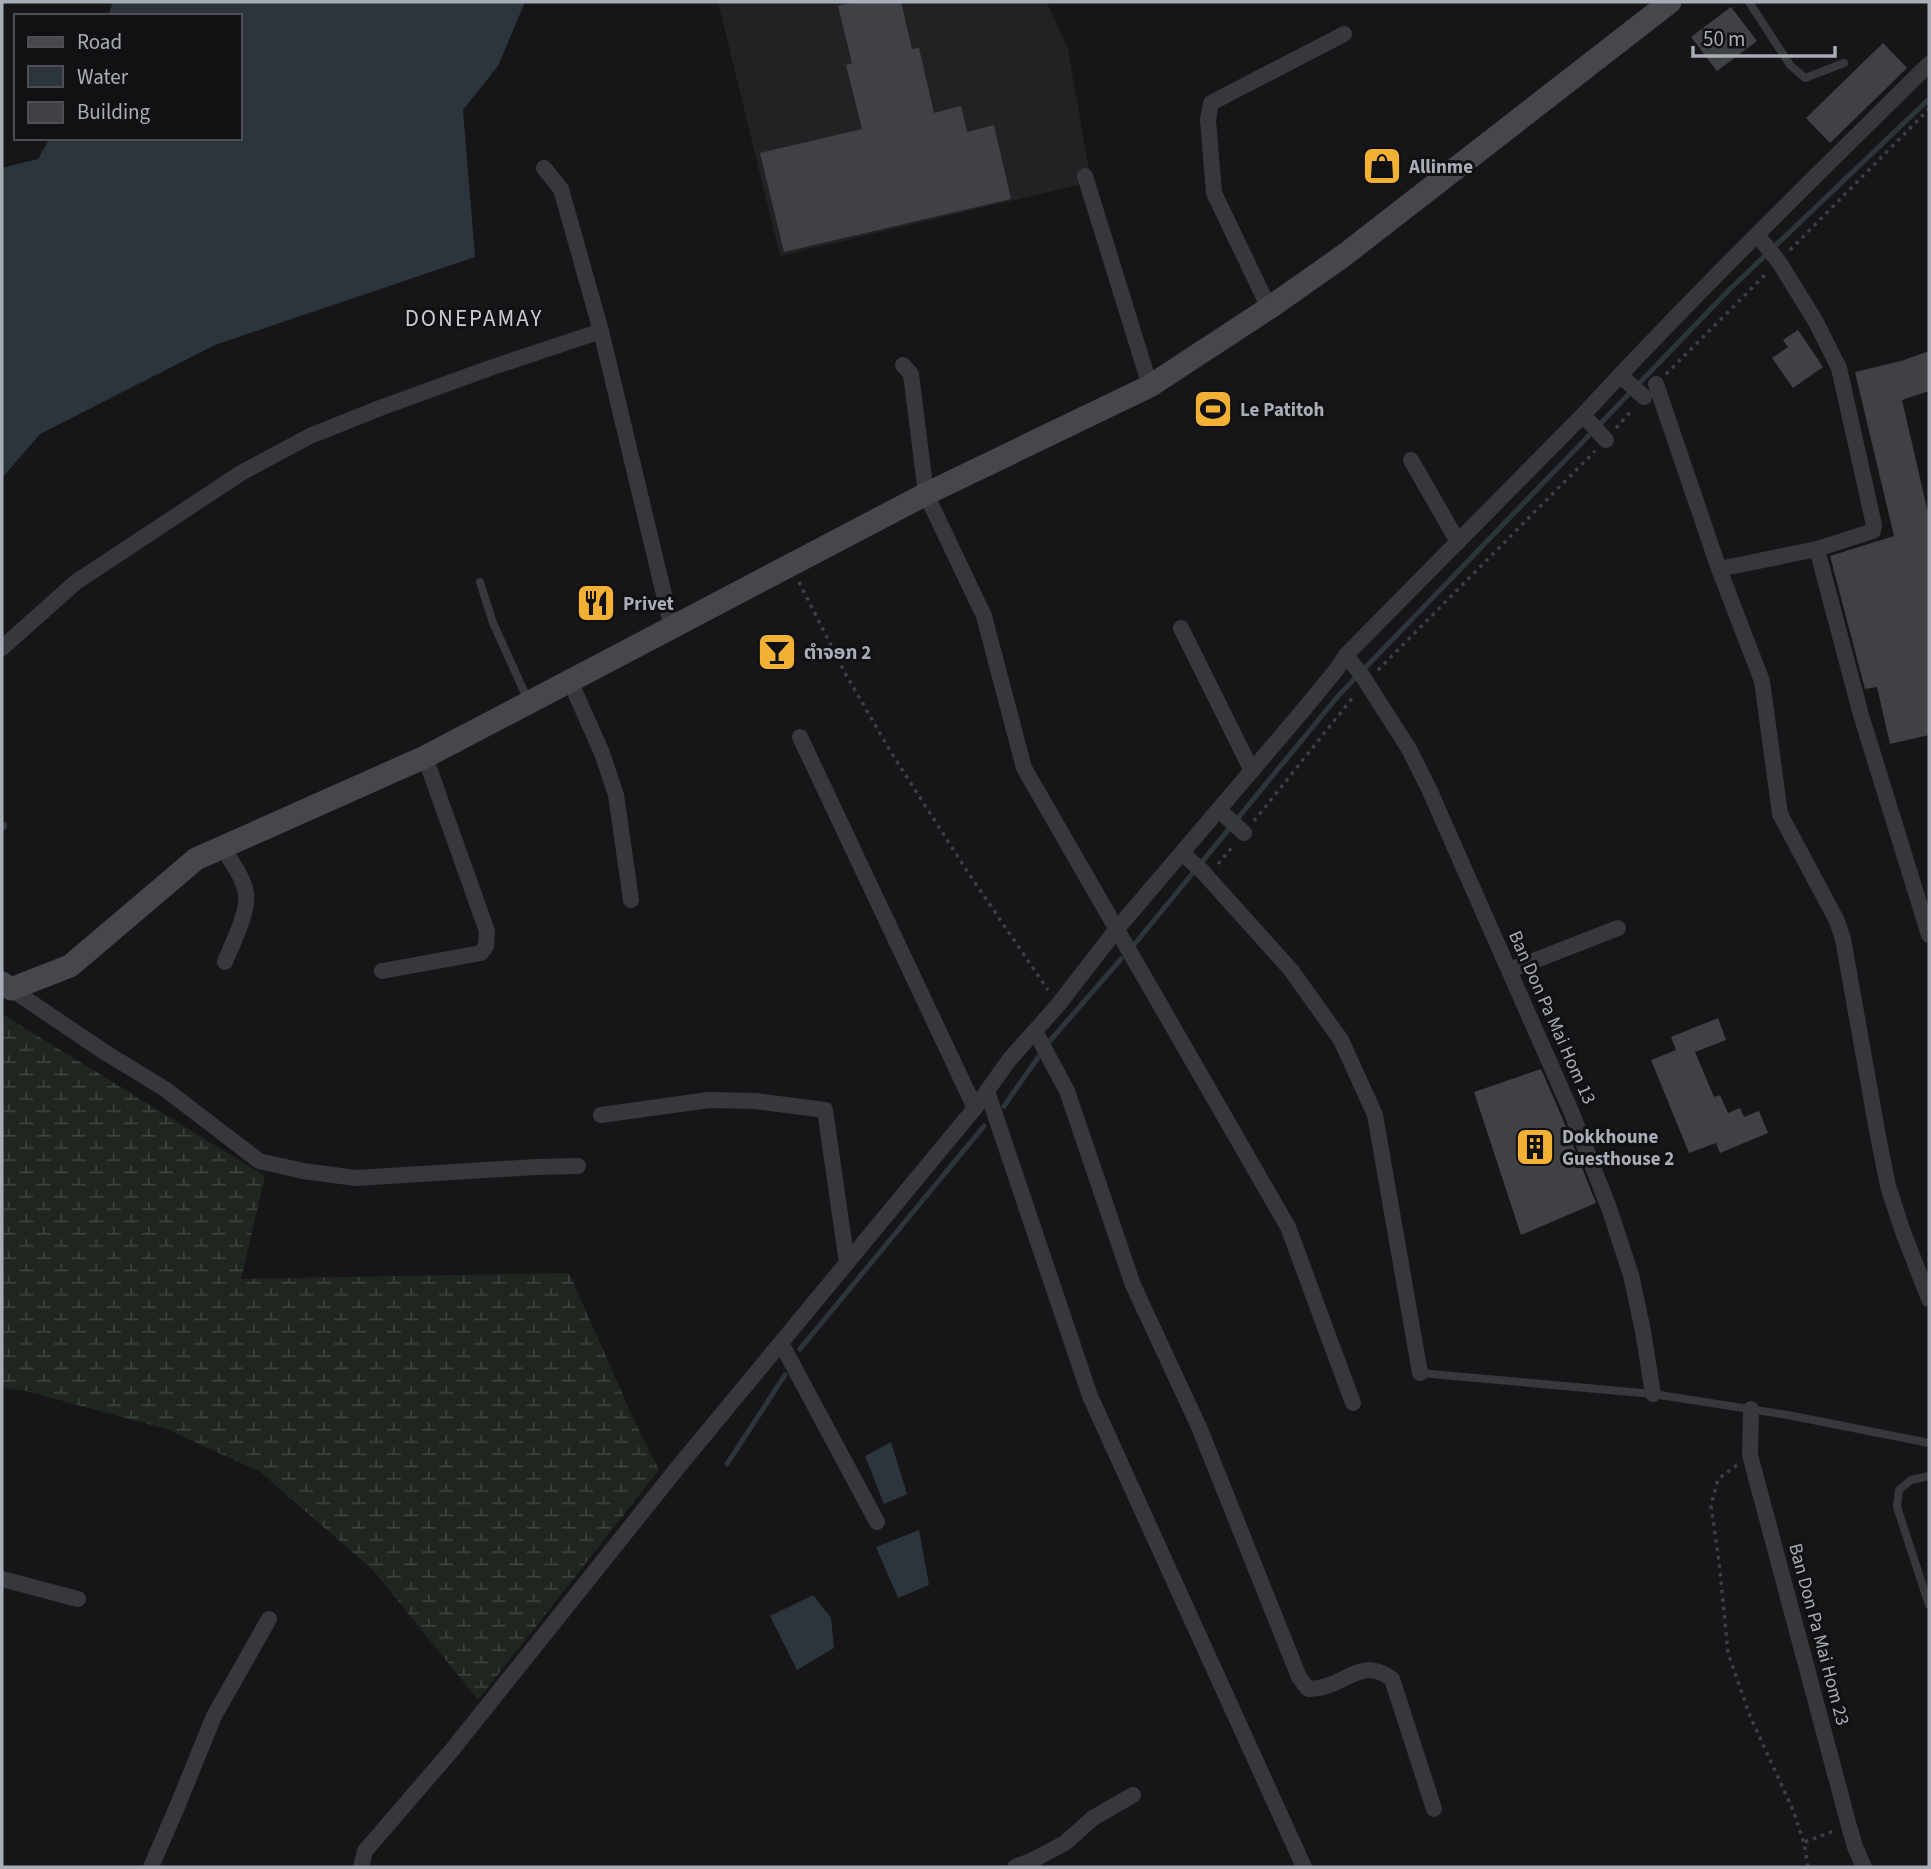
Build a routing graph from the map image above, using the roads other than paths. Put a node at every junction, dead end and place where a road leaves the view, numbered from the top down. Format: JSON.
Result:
{"nodes":[{"id":1,"x":1670,"y":2,"type":"edge"},
{"id":2,"x":1749,"y":2,"type":"edge"},
{"id":3,"x":1344,"y":34,"type":"dead end"},
{"id":4,"x":1844,"y":63,"type":"dead end"},
{"id":5,"x":1929,"y":64,"type":"edge"},
{"id":6,"x":544,"y":169,"type":"dead end"},
{"id":7,"x":1085,"y":176,"type":"dead end"},
{"id":8,"x":1769,"y":250,"type":"junction"},
{"id":9,"x":1269,"y":308,"type":"junction"},
{"id":10,"x":601,"y":331,"type":"junction"},
{"id":11,"x":903,"y":365,"type":"dead end"},
{"id":12,"x":1656,"y":384,"type":"road end"},
{"id":13,"x":1150,"y":386,"type":"junction"},
{"id":14,"x":1587,"y":419,"type":"junction"},
{"id":15,"x":1604,"y":438,"type":"road end"},
{"id":16,"x":1411,"y":460,"type":"dead end"},
{"id":17,"x":926,"y":494,"type":"junction"},
{"id":18,"x":1458,"y":542,"type":"junction"},
{"id":19,"x":1817,"y":549,"type":"junction"},
{"id":20,"x":1719,"y":569,"type":"junction"},
{"id":21,"x":480,"y":582,"type":"dead end"},
{"id":22,"x":672,"y":628,"type":"junction"},
{"id":23,"x":1181,"y":628,"type":"dead end"},
{"id":24,"x":2,"y":648,"type":"edge"},
{"id":25,"x":1357,"y":670,"type":"junction"},
{"id":26,"x":570,"y":681,"type":"junction"},
{"id":27,"x":529,"y":702,"type":"junction"},
{"id":28,"x":800,"y":737,"type":"dead end"},
{"id":29,"x":425,"y":757,"type":"junction"},
{"id":30,"x":1252,"y":771,"type":"junction"},
{"id":31,"x":223,"y":848,"type":"junction"},
{"id":32,"x":1185,"y":856,"type":"junction"},
{"id":33,"x":631,"y":900,"type":"dead end"},
{"id":34,"x":1618,"y":928,"type":"dead end"},
{"id":35,"x":1116,"y":930,"type":"junction"},
{"id":36,"x":1929,"y":934,"type":"edge"},
{"id":37,"x":225,"y":962,"type":"dead end"},
{"id":38,"x":1510,"y":970,"type":"junction"},
{"id":39,"x":382,"y":971,"type":"dead end"},
{"id":40,"x":6,"y":986,"type":"edge"},
{"id":41,"x":1037,"y":1036,"type":"junction"},
{"id":42,"x":988,"y":1091,"type":"junction"},
{"id":43,"x":975,"y":1108,"type":"junction"},
{"id":44,"x":601,"y":1115,"type":"dead end"},
{"id":45,"x":578,"y":1166,"type":"dead end"},
{"id":46,"x":847,"y":1263,"type":"junction"},
{"id":47,"x":1929,"y":1298,"type":"edge"},
{"id":48,"x":781,"y":1343,"type":"junction"},
{"id":49,"x":1420,"y":1373,"type":"joint"},
{"id":50,"x":1653,"y":1394,"type":"junction"},
{"id":51,"x":1353,"y":1404,"type":"dead end"},
{"id":52,"x":1751,"y":1409,"type":"junction"},
{"id":53,"x":1929,"y":1443,"type":"edge"},
{"id":54,"x":1929,"y":1476,"type":"edge"},
{"id":55,"x":877,"y":1521,"type":"dead end"},
{"id":56,"x":2,"y":1579,"type":"edge"},
{"id":57,"x":78,"y":1599,"type":"dead end"},
{"id":58,"x":1929,"y":1605,"type":"edge"},
{"id":59,"x":269,"y":1619,"type":"dead end"},
{"id":60,"x":1133,"y":1795,"type":"dead end"},
{"id":61,"x":1434,"y":1809,"type":"dead end"},
{"id":62,"x":150,"y":1867,"type":"edge"},
{"id":63,"x":360,"y":1867,"type":"edge"},
{"id":64,"x":1015,"y":1867,"type":"edge"},
{"id":65,"x":1304,"y":1867,"type":"edge"},
{"id":66,"x":1864,"y":1867,"type":"edge"}],
"edges":[{"from":1,"to":9,"type":"street"},
{"from":2,"to":4,"type":"lane"},
{"from":3,"to":9,"type":"street"},
{"from":5,"to":8,"type":"street"},
{"from":6,"to":10,"type":"street"},
{"from":7,"to":13,"type":"street"},
{"from":8,"to":14,"type":"street"},
{"from":8,"to":19,"type":"street"},
{"from":9,"to":13,"type":"street"},
{"from":10,"to":22,"type":"street"},
{"from":10,"to":24,"type":"street"},
{"from":11,"to":17,"type":"street"},
{"from":12,"to":20,"type":"street"},
{"from":13,"to":17,"type":"street"},
{"from":14,"to":15,"type":"street"},
{"from":14,"to":18,"type":"street"},
{"from":16,"to":18,"type":"street"},
{"from":17,"to":22,"type":"street"},
{"from":17,"to":35,"type":"street"},
{"from":18,"to":25,"type":"street"},
{"from":19,"to":20,"type":"street"},
{"from":19,"to":36,"type":"street"},
{"from":20,"to":47,"type":"street"},
{"from":21,"to":27,"type":"lane"},
{"from":22,"to":26,"type":"street"},
{"from":23,"to":30,"type":"street"},
{"from":25,"to":30,"type":"street"},
{"from":25,"to":38,"type":"street","name":"Ban Don Pa Mai Hom 13"},
{"from":26,"to":27,"type":"street"},
{"from":26,"to":33,"type":"street"},
{"from":27,"to":29,"type":"street"},
{"from":28,"to":43,"type":"street"},
{"from":29,"to":31,"type":"street"},
{"from":29,"to":39,"type":"street"},
{"from":30,"to":32,"type":"street"},
{"from":31,"to":37,"type":"street"},
{"from":31,"to":40,"type":"street"},
{"from":32,"to":35,"type":"street"},
{"from":32,"to":49,"type":"street"},
{"from":34,"to":38,"type":"street"},
{"from":35,"to":41,"type":"street"},
{"from":35,"to":51,"type":"street"},
{"from":38,"to":50,"type":"street","name":"Ban Don Pa Mai Hom 13"},
{"from":40,"to":45,"type":"street"},
{"from":41,"to":42,"type":"street"},
{"from":41,"to":61,"type":"street"},
{"from":42,"to":43,"type":"street"},
{"from":42,"to":65,"type":"street"},
{"from":43,"to":46,"type":"street"},
{"from":44,"to":46,"type":"street"},
{"from":46,"to":48,"type":"street"},
{"from":48,"to":55,"type":"street"},
{"from":48,"to":63,"type":"street"},
{"from":49,"to":50,"type":"lane"},
{"from":50,"to":52,"type":"lane"},
{"from":52,"to":53,"type":"lane"},
{"from":52,"to":66,"type":"street","name":"Ban Don Pa Mai Hom 23"},
{"from":54,"to":58,"type":"lane"},
{"from":56,"to":57,"type":"street"},
{"from":59,"to":62,"type":"street"},
{"from":60,"to":64,"type":"street"}]}
